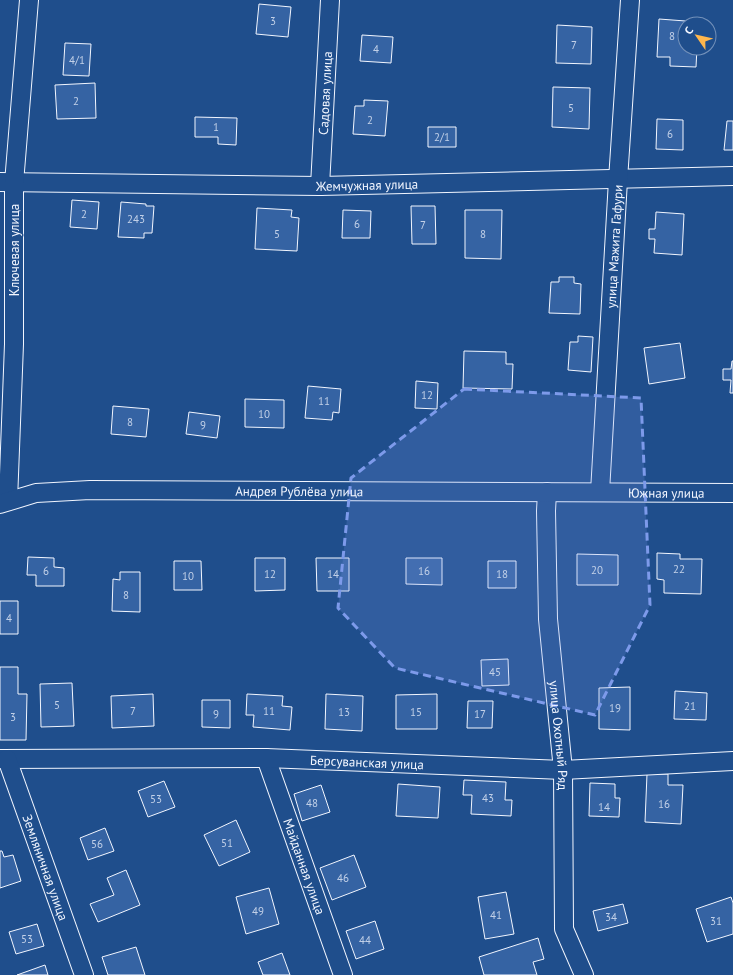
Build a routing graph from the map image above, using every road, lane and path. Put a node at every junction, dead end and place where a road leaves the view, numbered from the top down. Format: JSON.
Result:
{"nodes":[{"id":1,"x":29,"y":0,"type":"edge"},
{"id":2,"x":330,"y":0,"type":"edge"},
{"id":3,"x":630,"y":0,"type":"edge"},
{"id":4,"x":733,"y":176,"type":"edge"},
{"id":5,"x":618,"y":180,"type":"junction"},
{"id":6,"x":7,"y":182,"type":"edge"},
{"id":7,"x":320,"y":186,"type":"junction"},
{"id":8,"x":547,"y":492,"type":"junction"},
{"id":9,"x":600,"y":492,"type":"junction"},
{"id":10,"x":733,"y":493,"type":"edge"},
{"id":11,"x":4,"y":503,"type":"edge"},
{"id":12,"x":266,"y":758,"type":"junction"},
{"id":13,"x":4,"y":759,"type":"edge"},
{"id":14,"x":733,"y":761,"type":"edge"},
{"id":15,"x":563,"y":770,"type":"junction"},
{"id":16,"x":84,"y":975,"type":"edge"},
{"id":17,"x":342,"y":975,"type":"edge"},
{"id":18,"x":584,"y":975,"type":"edge"}],
"edges":[{"from":1,"to":6,"type":"street","name":"Ключевая улица"},
{"from":2,"to":7,"type":"street","name":"Садовая улица"},
{"from":3,"to":5,"type":"street","name":"улица Мажита Гафури"},
{"from":4,"to":5,"type":"street","name":"Жемчужная улица"},
{"from":5,"to":7,"type":"street","name":"Жемчужная улица"},
{"from":5,"to":9,"type":"street","name":"улица Мажита Гафури"},
{"from":6,"to":7,"type":"street","name":"Жемчужная улица"},
{"from":6,"to":11,"type":"street","name":"Ключевая улица"},
{"from":8,"to":9,"type":"street","name":"Андрея Рублёва улица"},
{"from":8,"to":11,"type":"street","name":"Андрея Рублёва улица"},
{"from":8,"to":15,"type":"street","name":"улица Охотный Ряд"},
{"from":9,"to":10,"type":"street","name":"Южная улица"},
{"from":12,"to":13,"type":"street","name":"Берсуванская улица"},
{"from":12,"to":15,"type":"street","name":"Берсуванская улица"},
{"from":12,"to":17,"type":"street","name":"Майданная улица"},
{"from":13,"to":16,"type":"street","name":"Земляничная улица"},
{"from":14,"to":15,"type":"street","name":"Берсуванская улица"},
{"from":15,"to":18,"type":"street","name":"улица Охотный Ряд"}]}
